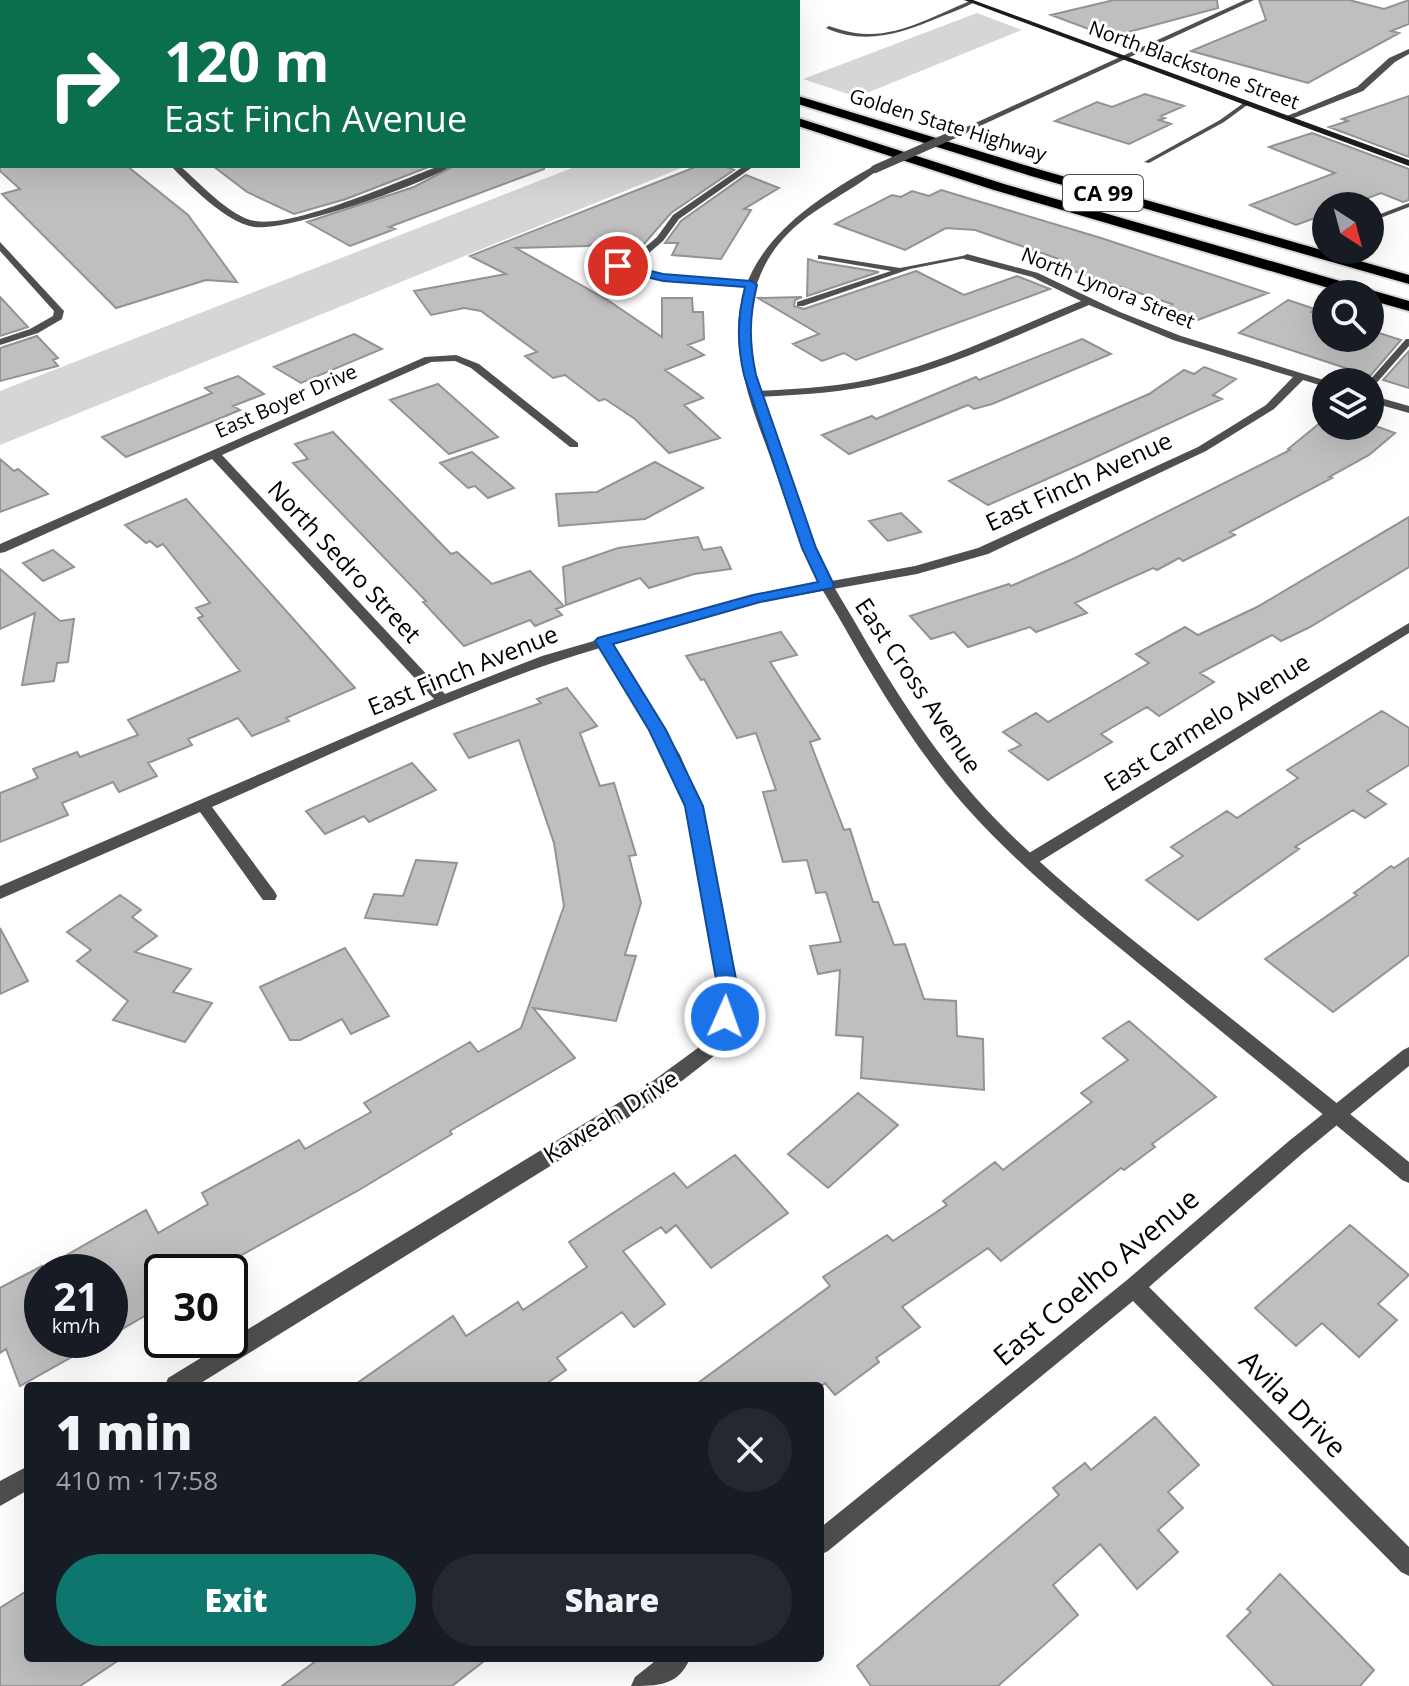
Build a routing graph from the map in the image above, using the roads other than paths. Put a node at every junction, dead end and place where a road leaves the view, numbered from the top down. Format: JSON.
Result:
{"nodes":[{"id":1,"x":1251,"y":0,"type":"edge"},
{"id":2,"x":970,"y":1,"type":"edge"},
{"id":3,"x":829,"y":28,"type":"dead end"},
{"id":4,"x":1409,"y":51,"type":"edge"},
{"id":5,"x":1124,"y":58,"type":"junction"},
{"id":6,"x":800,"y":101,"type":"edge"},
{"id":7,"x":1247,"y":103,"type":"junction"},
{"id":8,"x":1286,"y":118,"type":"junction"},
{"id":9,"x":800,"y":123,"type":"edge"},
{"id":10,"x":1147,"y":162,"type":"dead end"},
{"id":11,"x":1409,"y":163,"type":"edge"},
{"id":12,"x":177,"y":168,"type":"edge"},
{"id":13,"x":441,"y":168,"type":"edge"},
{"id":14,"x":747,"y":168,"type":"edge"},
{"id":15,"x":1409,"y":205,"type":"edge"},
{"id":16,"x":1384,"y":215,"type":"edge"},
{"id":17,"x":0,"y":245,"type":"edge"},
{"id":18,"x":821,"y":257,"type":"dead end"},
{"id":19,"x":967,"y":257,"type":"joint"},
{"id":20,"x":900,"y":270,"type":"junction"},
{"id":21,"x":1316,"y":280,"type":"edge"},
{"id":22,"x":1409,"y":280,"type":"edge"},
{"id":23,"x":751,"y":285,"type":"junction"},
{"id":24,"x":1384,"y":299,"type":"edge"},
{"id":25,"x":1090,"y":301,"type":"junction"},
{"id":26,"x":800,"y":304,"type":"dead end"},
{"id":27,"x":1409,"y":306,"type":"edge"},
{"id":28,"x":1409,"y":341,"type":"edge"},
{"id":29,"x":0,"y":342,"type":"edge"},
{"id":30,"x":1384,"y":369,"type":"edge"},
{"id":31,"x":1301,"y":376,"type":"junction"},
{"id":32,"x":1312,"y":380,"type":"edge"},
{"id":33,"x":755,"y":394,"type":"junction"},
{"id":34,"x":1384,"y":402,"type":"edge"},
{"id":35,"x":1409,"y":410,"type":"edge"},
{"id":36,"x":574,"y":445,"type":"dead end"},
{"id":37,"x":214,"y":454,"type":"junction"},
{"id":38,"x":0,"y":549,"type":"edge"},
{"id":39,"x":827,"y":585,"type":"junction"},
{"id":40,"x":1409,"y":627,"type":"edge"},
{"id":41,"x":603,"y":641,"type":"junction"},
{"id":42,"x":443,"y":700,"type":"junction"},
{"id":43,"x":202,"y":804,"type":"junction"},
{"id":44,"x":1030,"y":860,"type":"junction"},
{"id":45,"x":0,"y":893,"type":"edge"},
{"id":46,"x":269,"y":896,"type":"dead end"},
{"id":47,"x":1409,"y":1055,"type":"edge"},
{"id":48,"x":1337,"y":1114,"type":"junction"},
{"id":49,"x":1409,"y":1174,"type":"edge"},
{"id":50,"x":1134,"y":1287,"type":"junction"},
{"id":51,"x":182,"y":1382,"type":"edge"},
{"id":52,"x":24,"y":1479,"type":"edge"},
{"id":53,"x":0,"y":1494,"type":"edge"},
{"id":54,"x":824,"y":1540,"type":"edge"},
{"id":55,"x":1409,"y":1564,"type":"edge"},
{"id":56,"x":673,"y":1662,"type":"edge"},
{"id":57,"x":644,"y":1686,"type":"edge"}],
"edges":[{"from":1,"to":5,"type":"street","name":"East Cross Avenue"},
{"from":2,"to":3,"type":"lane"},
{"from":2,"to":5,"type":"main road","name":"North Blackstone Street"},
{"from":4,"to":8,"type":"street"},
{"from":5,"to":7,"type":"main road","name":"North Blackstone Street"},
{"from":5,"to":23,"type":"street","name":"East Cross Avenue","bridge":true},
{"from":6,"to":22,"type":"highway","name":"Golden State Highway","number":"CA 99"},
{"from":7,"to":8,"type":"main road","name":"North Blackstone Street"},
{"from":7,"to":10,"type":"lane"},
{"from":8,"to":11,"type":"main road","name":"North Blackstone Street"},
{"from":9,"to":21,"type":"highway","name":"Golden State Highway","number":"CA 99"},
{"from":12,"to":13,"type":"street"},
{"from":14,"to":23,"type":"street"},
{"from":15,"to":16,"type":"lane"},
{"from":17,"to":29,"type":"street"},
{"from":18,"to":20,"type":"lane"},
{"from":19,"to":20,"type":"lane"},
{"from":19,"to":25,"type":"street","name":"North Lynora Street"},
{"from":20,"to":26,"type":"lane"},
{"from":23,"to":33,"type":"street","name":"East Cross Avenue"},
{"from":24,"to":27,"type":"highway","name":"Golden State Highway","number":"CA 99"},
{"from":25,"to":31,"type":"street","name":"North Lynora Street"},
{"from":25,"to":33,"type":"street"},
{"from":28,"to":30,"type":"lane"},
{"from":31,"to":32,"type":"street","name":"North Lynora Street"},
{"from":31,"to":39,"type":"street","name":"East Finch Avenue"},
{"from":33,"to":39,"type":"street","name":"East Cross Avenue"},
{"from":34,"to":35,"type":"street"},
{"from":36,"to":37,"type":"street","name":"East Boyer Drive"},
{"from":37,"to":38,"type":"street","name":"East Boyer Drive"},
{"from":37,"to":42,"type":"street","name":"North Sedro Street"},
{"from":39,"to":41,"type":"street","name":"East Finch Avenue"},
{"from":39,"to":44,"type":"street","name":"East Cross Avenue"},
{"from":40,"to":44,"type":"street","name":"East Carmelo Avenue"},
{"from":41,"to":42,"type":"street","name":"East Finch Avenue"},
{"from":41,"to":51,"type":"street","name":"Kaweah Drive"},
{"from":42,"to":43,"type":"street","name":"East Finch Avenue"},
{"from":43,"to":45,"type":"street","name":"East Finch Avenue"},
{"from":43,"to":46,"type":"street"},
{"from":44,"to":48,"type":"street","name":"East Cross Avenue"},
{"from":47,"to":48,"type":"street","name":"East Coelho Avenue"},
{"from":48,"to":49,"type":"street","name":"East Cross Avenue"},
{"from":48,"to":50,"type":"street","name":"East Coelho Avenue"},
{"from":50,"to":54,"type":"street","name":"East Coelho Avenue"},
{"from":50,"to":55,"type":"street","name":"Avila Drive"},
{"from":52,"to":53,"type":"street"},
{"from":56,"to":57,"type":"street"}]}
